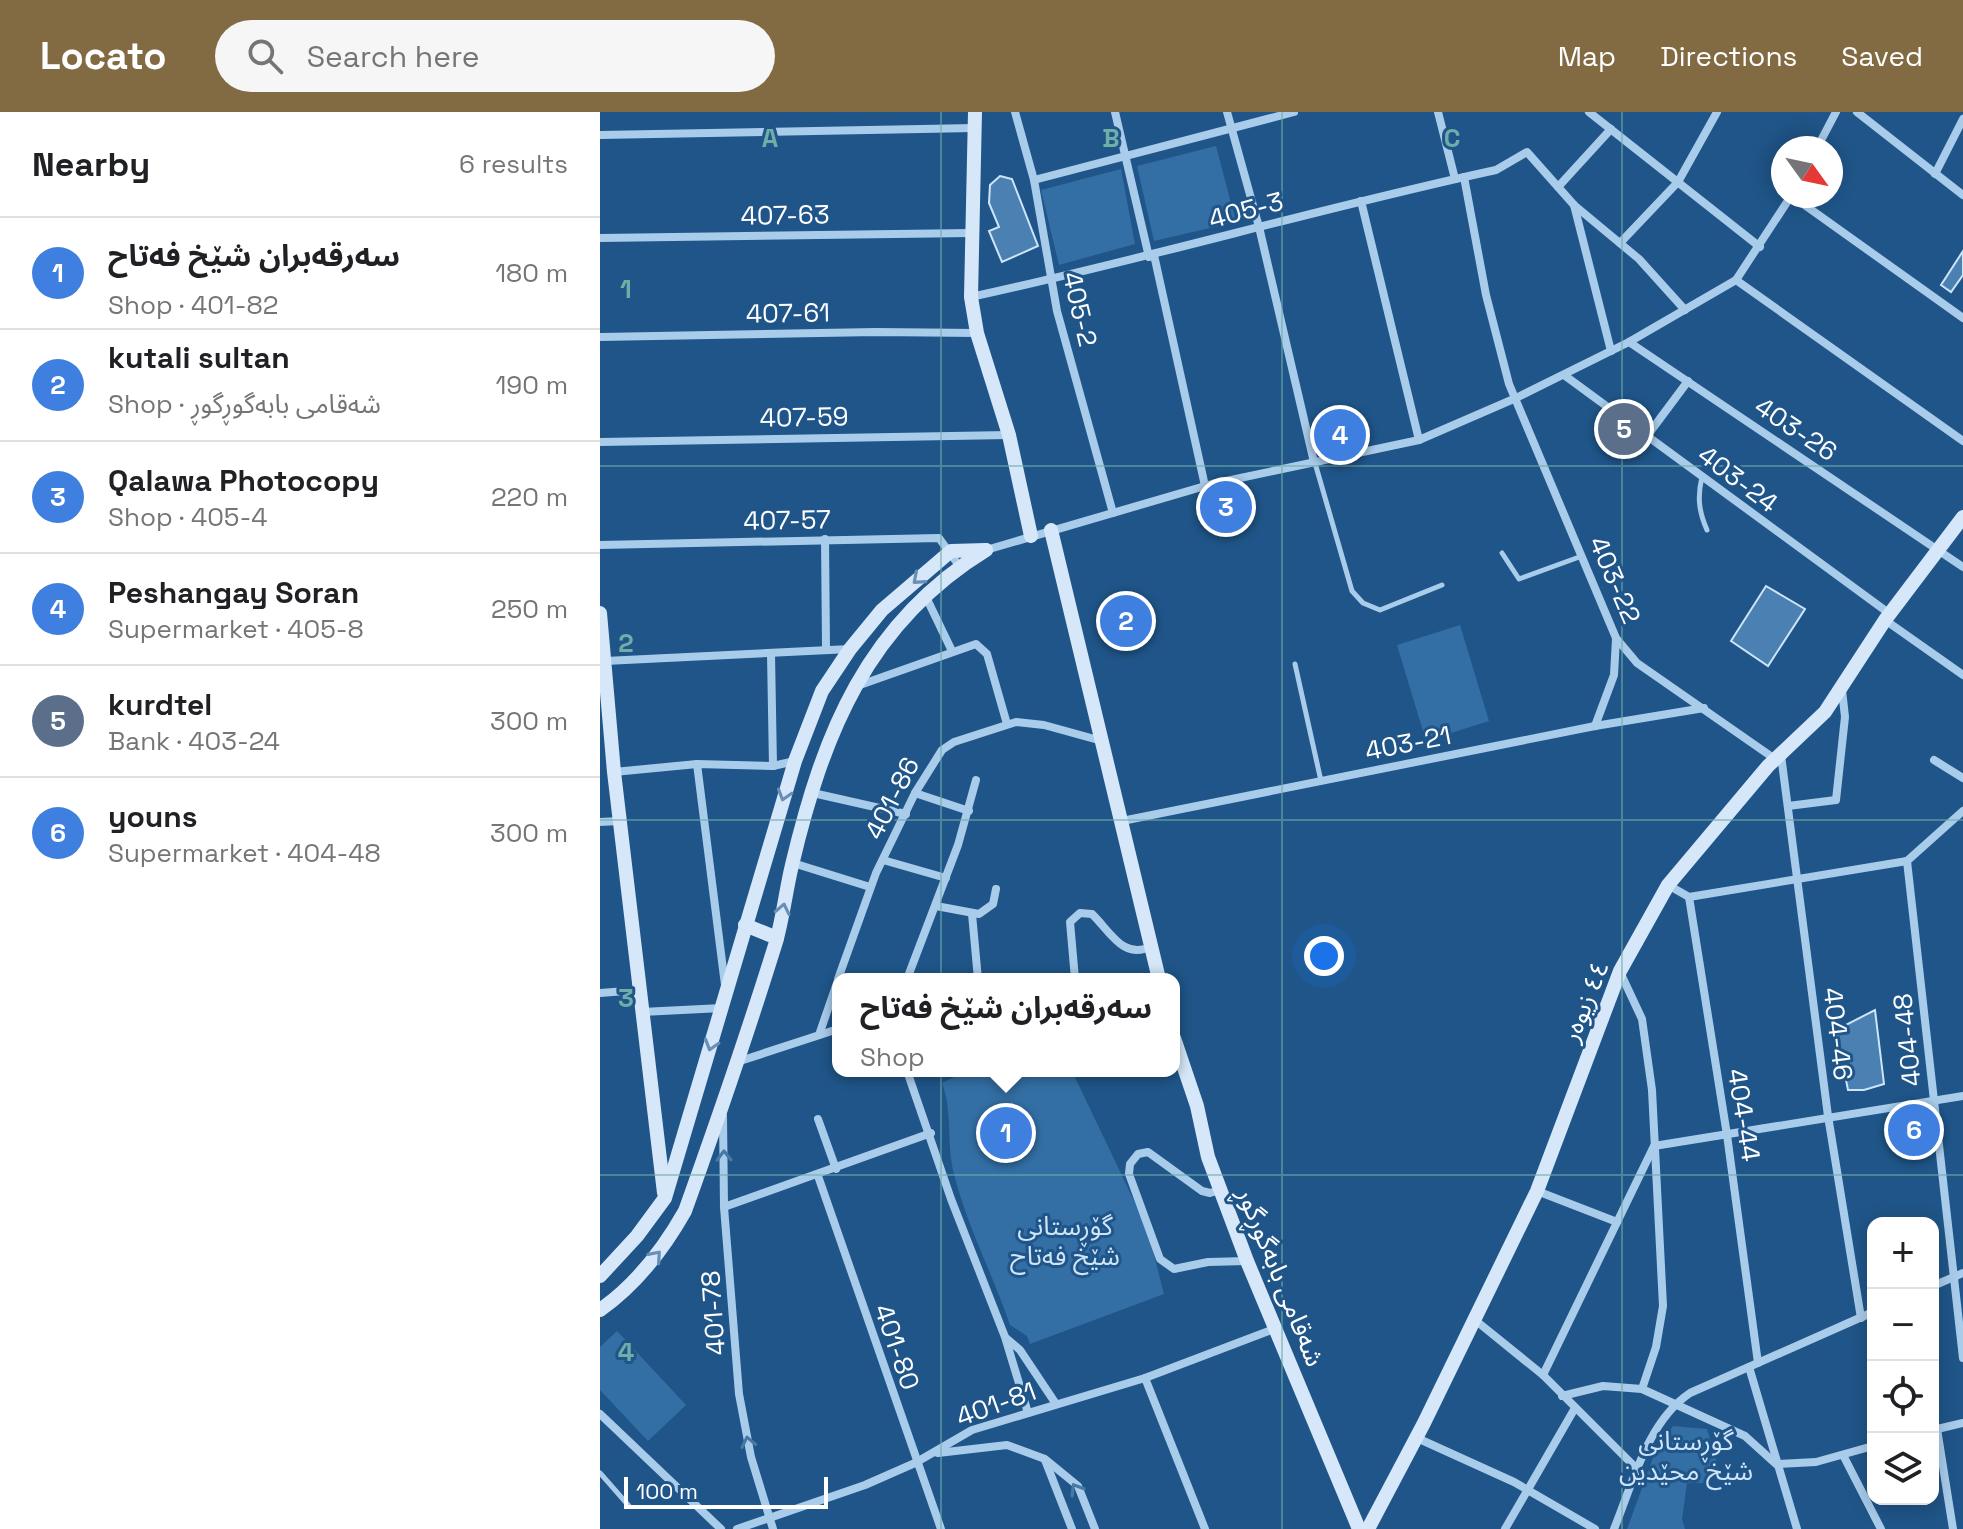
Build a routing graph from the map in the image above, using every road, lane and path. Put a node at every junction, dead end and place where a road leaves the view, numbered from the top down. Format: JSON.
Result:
{"nodes":[{"id":1,"x":975,"y":112,"type":"edge"},
{"id":2,"x":1015,"y":112,"type":"edge"},
{"id":3,"x":1115,"y":112,"type":"edge"},
{"id":4,"x":1227,"y":112,"type":"edge"},
{"id":5,"x":1294,"y":112,"type":"edge"},
{"id":6,"x":1438,"y":112,"type":"edge"},
{"id":7,"x":1717,"y":112,"type":"edge"},
{"id":8,"x":1836,"y":112,"type":"edge"},
{"id":9,"x":1857,"y":112,"type":"edge"},
{"id":10,"x":1593,"y":113,"type":"edge"},
{"id":11,"x":1963,"y":119,"type":"edge"},
{"id":12,"x":974,"y":128,"type":"junction"},
{"id":13,"x":1611,"y":129,"type":"junction"},
{"id":14,"x":1232,"y":130,"type":"junction"},
{"id":15,"x":600,"y":135,"type":"edge"},
{"id":16,"x":1823,"y":136,"type":"edge"},
{"id":17,"x":1127,"y":158,"type":"junction"},
{"id":18,"x":1935,"y":174,"type":"junction"},
{"id":19,"x":1459,"y":178,"type":"junction"},
{"id":20,"x":1034,"y":180,"type":"junction"},
{"id":21,"x":1678,"y":182,"type":"junction"},
{"id":22,"x":1558,"y":187,"type":"junction"},
{"id":23,"x":1963,"y":195,"type":"edge"},
{"id":24,"x":1361,"y":201,"type":"junction"},
{"id":25,"x":1574,"y":205,"type":"junction"},
{"id":26,"x":1784,"y":208,"type":"edge"},
{"id":27,"x":1808,"y":208,"type":"edge"},
{"id":28,"x":1259,"y":227,"type":"junction"},
{"id":29,"x":971,"y":233,"type":"junction"},
{"id":30,"x":600,"y":238,"type":"edge"},
{"id":31,"x":1620,"y":243,"type":"junction"},
{"id":32,"x":1760,"y":247,"type":"junction"},
{"id":33,"x":1152,"y":256,"type":"junction"},
{"id":34,"x":1052,"y":280,"type":"junction"},
{"id":35,"x":1736,"y":280,"type":"junction"},
{"id":36,"x":971,"y":297,"type":"junction"},
{"id":37,"x":1685,"y":310,"type":"junction"},
{"id":38,"x":1963,"y":318,"type":"edge"},
{"id":39,"x":977,"y":333,"type":"junction"},
{"id":40,"x":600,"y":337,"type":"edge"},
{"id":41,"x":1629,"y":342,"type":"junction"},
{"id":42,"x":1611,"y":351,"type":"junction"},
{"id":43,"x":1564,"y":375,"type":"junction"},
{"id":44,"x":1688,"y":381,"type":"junction"},
{"id":45,"x":1516,"y":398,"type":"junction"},
{"id":46,"x":1009,"y":435,"type":"junction"},
{"id":47,"x":1647,"y":436,"type":"junction"},
{"id":48,"x":1419,"y":440,"type":"junction"},
{"id":49,"x":1963,"y":441,"type":"edge"},
{"id":50,"x":600,"y":442,"type":"edge"},
{"id":51,"x":1314,"y":462,"type":"junction"},
{"id":52,"x":1702,"y":477,"type":"junction"},
{"id":53,"x":1205,"y":486,"type":"junction"},
{"id":54,"x":1113,"y":513,"type":"junction"},
{"id":55,"x":1963,"y":517,"type":"edge"},
{"id":56,"x":1051,"y":530,"type":"junction"},
{"id":57,"x":1707,"y":530,"type":"dead end"},
{"id":58,"x":1031,"y":536,"type":"junction"},
{"id":59,"x":825,"y":539,"type":"junction"},
{"id":60,"x":600,"y":545,"type":"edge"},
{"id":61,"x":986,"y":550,"type":"junction"},
{"id":62,"x":1941,"y":550,"type":"junction"},
{"id":63,"x":951,"y":551,"type":"junction"},
{"id":64,"x":1502,"y":553,"type":"dead end"},
{"id":65,"x":1582,"y":556,"type":"junction"},
{"id":66,"x":960,"y":567,"type":"junction"},
{"id":67,"x":1963,"y":567,"type":"edge"},
{"id":68,"x":1442,"y":585,"type":"dead end"},
{"id":69,"x":926,"y":597,"type":"junction"},
{"id":70,"x":600,"y":613,"type":"edge"},
{"id":71,"x":1887,"y":617,"type":"junction"},
{"id":72,"x":1616,"y":638,"type":"junction"},
{"id":73,"x":826,"y":647,"type":"junction"},
{"id":74,"x":850,"y":649,"type":"junction"},
{"id":75,"x":952,"y":651,"type":"junction"},
{"id":76,"x":771,"y":654,"type":"junction"},
{"id":77,"x":605,"y":661,"type":"junction"},
{"id":78,"x":1295,"y":664,"type":"dead end"},
{"id":79,"x":1963,"y":675,"type":"edge"},
{"id":80,"x":1841,"y":686,"type":"junction"},
{"id":81,"x":852,"y":688,"type":"junction"},
{"id":82,"x":1704,"y":708,"type":"junction"},
{"id":83,"x":1007,"y":724,"type":"junction"},
{"id":84,"x":1595,"y":726,"type":"junction"},
{"id":85,"x":1102,"y":741,"type":"junction"},
{"id":86,"x":1778,"y":757,"type":"junction"},
{"id":87,"x":1934,"y":760,"type":"dead end"},
{"id":88,"x":795,"y":761,"type":"junction"},
{"id":89,"x":697,"y":764,"type":"junction"},
{"id":90,"x":773,"y":766,"type":"junction"},
{"id":91,"x":614,"y":772,"type":"junction"},
{"id":92,"x":1963,"y":778,"type":"edge"},
{"id":93,"x":976,"y":780,"type":"dead end"},
{"id":94,"x":1321,"y":781,"type":"junction"},
{"id":95,"x":813,"y":793,"type":"junction"},
{"id":96,"x":915,"y":793,"type":"junction"},
{"id":97,"x":1788,"y":806,"type":"junction"},
{"id":98,"x":969,"y":811,"type":"junction"},
{"id":99,"x":1963,"y":811,"type":"edge"},
{"id":100,"x":906,"y":814,"type":"junction"},
{"id":101,"x":620,"y":821,"type":"junction"},
{"id":102,"x":1122,"y":821,"type":"junction"},
{"id":103,"x":600,"y":822,"type":"edge"},
{"id":104,"x":883,"y":860,"type":"junction"},
{"id":105,"x":1907,"y":861,"type":"junction"},
{"id":106,"x":793,"y":863,"type":"junction"},
{"id":107,"x":946,"y":878,"type":"junction"},
{"id":108,"x":1797,"y":880,"type":"junction"},
{"id":109,"x":1668,"y":885,"type":"junction"},
{"id":110,"x":870,"y":887,"type":"junction"},
{"id":111,"x":996,"y":889,"type":"dead end"},
{"id":112,"x":1689,"y":897,"type":"junction"},
{"id":113,"x":936,"y":906,"type":"junction"},
{"id":114,"x":972,"y":914,"type":"junction"},
{"id":115,"x":745,"y":925,"type":"junction"},
{"id":116,"x":777,"y":938,"type":"junction"},
{"id":117,"x":1152,"y":946,"type":"junction"},
{"id":118,"x":1620,"y":971,"type":"junction"},
{"id":119,"x":840,"y":973,"type":"edge"},
{"id":120,"x":909,"y":973,"type":"edge"},
{"id":121,"x":977,"y":973,"type":"edge"},
{"id":122,"x":1074,"y":973,"type":"edge"},
{"id":123,"x":1158,"y":973,"type":"edge"},
{"id":124,"x":639,"y":990,"type":"junction"},
{"id":125,"x":600,"y":993,"type":"edge"},
{"id":126,"x":832,"y":997,"type":"edge"},
{"id":127,"x":724,"y":1001,"type":"junction"},
{"id":128,"x":642,"y":1012,"type":"junction"},
{"id":129,"x":832,"y":1031,"type":"edge"},
{"id":130,"x":819,"y":1035,"type":"junction"},
{"id":131,"x":1180,"y":1058,"type":"edge"},
{"id":132,"x":736,"y":1062,"type":"junction"},
{"id":133,"x":909,"y":1077,"type":"edge"},
{"id":134,"x":1963,"y":1096,"type":"edge"},
{"id":135,"x":1934,"y":1101,"type":"junction"},
{"id":136,"x":723,"y":1103,"type":"junction"},
{"id":137,"x":1828,"y":1116,"type":"junction"},
{"id":138,"x":818,"y":1119,"type":"dead end"},
{"id":139,"x":931,"y":1133,"type":"junction"},
{"id":140,"x":1727,"y":1135,"type":"junction"},
{"id":141,"x":1654,"y":1146,"type":"junction"},
{"id":142,"x":836,"y":1169,"type":"junction"},
{"id":143,"x":818,"y":1176,"type":"junction"},
{"id":144,"x":1220,"y":1190,"type":"junction"},
{"id":145,"x":1537,"y":1191,"type":"junction"},
{"id":146,"x":665,"y":1198,"type":"junction"},
{"id":147,"x":724,"y":1207,"type":"junction"},
{"id":148,"x":1617,"y":1222,"type":"junction"},
{"id":149,"x":1247,"y":1261,"type":"junction"},
{"id":150,"x":1963,"y":1273,"type":"edge"},
{"id":151,"x":600,"y":1276,"type":"edge"},
{"id":152,"x":1953,"y":1277,"type":"junction"},
{"id":153,"x":1939,"y":1283,"type":"edge"},
{"id":154,"x":600,"y":1310,"type":"edge"},
{"id":155,"x":1867,"y":1315,"type":"edge"},
{"id":156,"x":1861,"y":1318,"type":"junction"},
{"id":157,"x":1475,"y":1320,"type":"junction"},
{"id":158,"x":1274,"y":1329,"type":"junction"},
{"id":159,"x":1005,"y":1337,"type":"junction"},
{"id":160,"x":1963,"y":1358,"type":"edge"},
{"id":161,"x":1758,"y":1363,"type":"junction"},
{"id":162,"x":1749,"y":1367,"type":"junction"},
{"id":163,"x":1543,"y":1375,"type":"junction"},
{"id":164,"x":1145,"y":1378,"type":"junction"},
{"id":165,"x":1642,"y":1389,"type":"junction"},
{"id":166,"x":1562,"y":1396,"type":"junction"},
{"id":167,"x":1056,"y":1404,"type":"junction"},
{"id":168,"x":1674,"y":1404,"type":"junction"},
{"id":169,"x":1575,"y":1408,"type":"junction"},
{"id":170,"x":1028,"y":1413,"type":"junction"},
{"id":171,"x":600,"y":1414,"type":"edge"},
{"id":172,"x":1963,"y":1423,"type":"edge"},
{"id":173,"x":1939,"y":1429,"type":"edge"},
{"id":174,"x":1936,"y":1433,"type":"edge"},
{"id":175,"x":1417,"y":1438,"type":"junction"},
{"id":176,"x":1867,"y":1448,"type":"edge"},
{"id":177,"x":931,"y":1454,"type":"junction"},
{"id":178,"x":1843,"y":1455,"type":"junction"},
{"id":179,"x":1045,"y":1459,"type":"junction"},
{"id":180,"x":915,"y":1463,"type":"junction"},
{"id":181,"x":1776,"y":1464,"type":"junction"},
{"id":182,"x":1638,"y":1470,"type":"junction"},
{"id":183,"x":600,"y":1473,"type":"edge"},
{"id":184,"x":1527,"y":1490,"type":"junction"},
{"id":185,"x":629,"y":1506,"type":"dead end"},
{"id":186,"x":772,"y":1516,"type":"junction"},
{"id":187,"x":1794,"y":1527,"type":"edge"},
{"id":188,"x":721,"y":1529,"type":"edge"},
{"id":189,"x":737,"y":1529,"type":"edge"},
{"id":190,"x":773,"y":1529,"type":"edge"},
{"id":191,"x":941,"y":1529,"type":"edge"},
{"id":192,"x":1072,"y":1529,"type":"edge"},
{"id":193,"x":1095,"y":1529,"type":"edge"},
{"id":194,"x":1205,"y":1529,"type":"edge"},
{"id":195,"x":1359,"y":1529,"type":"edge"},
{"id":196,"x":1368,"y":1529,"type":"edge"},
{"id":197,"x":1505,"y":1529,"type":"edge"},
{"id":198,"x":1595,"y":1529,"type":"edge"},
{"id":199,"x":1614,"y":1529,"type":"edge"},
{"id":200,"x":1881,"y":1529,"type":"edge"},
{"id":201,"x":1953,"y":1529,"type":"edge"}],
"edges":[{"from":1,"to":12,"type":"street"},
{"from":2,"to":20,"type":"street","name":"405-2"},
{"from":3,"to":17,"type":"street"},
{"from":4,"to":14,"type":"street"},
{"from":5,"to":14,"type":"street"},
{"from":6,"to":19,"type":"street","name":"403-22"},
{"from":7,"to":21,"type":"street"},
{"from":8,"to":16,"type":"street"},
{"from":9,"to":18,"type":"street"},
{"from":10,"to":13,"type":"street"},
{"from":11,"to":18,"type":"street"},
{"from":12,"to":15,"type":"street"},
{"from":12,"to":29,"type":"street"},
{"from":13,"to":21,"type":"street"},
{"from":13,"to":22,"type":"street"},
{"from":14,"to":17,"type":"street"},
{"from":14,"to":28,"type":"street"},
{"from":17,"to":20,"type":"street"},
{"from":17,"to":33,"type":"street"},
{"from":18,"to":23,"type":"street"},
{"from":19,"to":22,"type":"street","name":"405-3"},
{"from":19,"to":24,"type":"street","name":"405-3"},
{"from":19,"to":45,"type":"street","name":"403-22"},
{"from":20,"to":34,"type":"street","name":"405-2"},
{"from":21,"to":31,"type":"street"},
{"from":21,"to":32,"type":"street"},
{"from":22,"to":25,"type":"street"},
{"from":24,"to":28,"type":"street","name":"405-3"},
{"from":24,"to":48,"type":"street"},
{"from":25,"to":31,"type":"street"},
{"from":25,"to":42,"type":"street"},
{"from":26,"to":32,"type":"street"},
{"from":27,"to":38,"type":"street"},
{"from":28,"to":33,"type":"street","name":"405-3"},
{"from":28,"to":51,"type":"street"},
{"from":29,"to":30,"type":"street","name":"407-63"},
{"from":29,"to":36,"type":"street"},
{"from":31,"to":37,"type":"street"},
{"from":32,"to":35,"type":"street"},
{"from":33,"to":34,"type":"street","name":"405-3"},
{"from":33,"to":53,"type":"street"},
{"from":34,"to":36,"type":"street","name":"405-3"},
{"from":34,"to":54,"type":"street","name":"405-2"},
{"from":35,"to":37,"type":"street"},
{"from":35,"to":49,"type":"street"},
{"from":36,"to":39,"type":"street"},
{"from":37,"to":41,"type":"street"},
{"from":39,"to":40,"type":"street","name":"407-61"},
{"from":39,"to":46,"type":"street"},
{"from":41,"to":42,"type":"street"},
{"from":41,"to":44,"type":"street","name":"403-26"},
{"from":42,"to":43,"type":"street"},
{"from":43,"to":45,"type":"street"},
{"from":43,"to":47,"type":"street","name":"403-24"},
{"from":44,"to":47,"type":"street"},
{"from":44,"to":62,"type":"street","name":"403-26"},
{"from":45,"to":48,"type":"street"},
{"from":45,"to":65,"type":"street","name":"403-22"},
{"from":46,"to":50,"type":"street","name":"407-59"},
{"from":46,"to":58,"type":"street"},
{"from":47,"to":52,"type":"street","name":"403-24"},
{"from":48,"to":51,"type":"street"},
{"from":51,"to":53,"type":"street"},
{"from":51,"to":68,"type":"lane"},
{"from":52,"to":57,"type":"lane"},
{"from":52,"to":71,"type":"street","name":"403-24"},
{"from":53,"to":54,"type":"street"},
{"from":54,"to":56,"type":"street"},
{"from":55,"to":62,"type":"street","name":"٤٤ زیوەر"},
{"from":56,"to":58,"type":"street"},
{"from":56,"to":85,"type":"street"},
{"from":58,"to":61,"type":"street"},
{"from":59,"to":60,"type":"street","name":"407-57"},
{"from":59,"to":63,"type":"street","name":"407-57"},
{"from":59,"to":73,"type":"street"},
{"from":61,"to":63,"type":"street"},
{"from":61,"to":66,"type":"street"},
{"from":62,"to":67,"type":"street","name":"403-26"},
{"from":62,"to":71,"type":"street","name":"٤٤ زیوەر"},
{"from":63,"to":66,"type":"street"},
{"from":63,"to":74,"type":"street","one_way":true},
{"from":64,"to":65,"type":"lane"},
{"from":65,"to":72,"type":"street","name":"403-22"},
{"from":66,"to":69,"type":"street"},
{"from":69,"to":75,"type":"street"},
{"from":69,"to":81,"type":"street"},
{"from":70,"to":77,"type":"street"},
{"from":71,"to":79,"type":"street","name":"403-24"},
{"from":71,"to":80,"type":"street","name":"٤٤ زیوەر"},
{"from":72,"to":82,"type":"street","name":"403-22"},
{"from":72,"to":84,"type":"street"},
{"from":73,"to":74,"type":"street"},
{"from":73,"to":76,"type":"street"},
{"from":74,"to":88,"type":"street"},
{"from":75,"to":81,"type":"street"},
{"from":75,"to":83,"type":"street"},
{"from":76,"to":77,"type":"street"},
{"from":76,"to":90,"type":"street"},
{"from":77,"to":91,"type":"street"},
{"from":78,"to":94,"type":"lane"},
{"from":80,"to":86,"type":"street","name":"٤٤ زیوەر"},
{"from":80,"to":97,"type":"street"},
{"from":81,"to":95,"type":"street"},
{"from":82,"to":84,"type":"street","name":"403-21"},
{"from":82,"to":86,"type":"street","name":"403-22"},
{"from":83,"to":85,"type":"street","name":"401-86"},
{"from":83,"to":96,"type":"street","name":"401-86"},
{"from":84,"to":94,"type":"street","name":"403-21"},
{"from":85,"to":102,"type":"street"},
{"from":86,"to":97,"type":"street","name":"404-46"},
{"from":86,"to":109,"type":"street","name":"٤٤ زیوەر"},
{"from":87,"to":92,"type":"street"},
{"from":88,"to":90,"type":"street"},
{"from":88,"to":115,"type":"street","one_way":true},
{"from":89,"to":90,"type":"street"},
{"from":89,"to":91,"type":"street"},
{"from":89,"to":127,"type":"street"},
{"from":91,"to":101,"type":"street"},
{"from":93,"to":98,"type":"street"},
{"from":94,"to":102,"type":"street","name":"403-21"},
{"from":95,"to":100,"type":"street"},
{"from":95,"to":106,"type":"street"},
{"from":96,"to":98,"type":"street"},
{"from":96,"to":100,"type":"street","name":"401-86"},
{"from":97,"to":108,"type":"street","name":"404-46"},
{"from":98,"to":107,"type":"street"},
{"from":99,"to":105,"type":"street"},
{"from":100,"to":104,"type":"street","name":"401-86"},
{"from":101,"to":103,"type":"street"},
{"from":101,"to":124,"type":"street"},
{"from":102,"to":117,"type":"street"},
{"from":104,"to":107,"type":"street"},
{"from":104,"to":110,"type":"street","name":"401-86"},
{"from":105,"to":108,"type":"street"},
{"from":105,"to":135,"type":"street","name":"404-48"},
{"from":106,"to":110,"type":"street"},
{"from":116,"to":106,"type":"street","one_way":true},
{"from":107,"to":113,"type":"street"},
{"from":108,"to":112,"type":"street"},
{"from":108,"to":137,"type":"street","name":"404-46"},
{"from":109,"to":112,"type":"street"},
{"from":109,"to":118,"type":"street","name":"٤٤ زیوەر"},
{"from":110,"to":119,"type":"street","name":"401-86"},
{"from":111,"to":114,"type":"street"},
{"from":112,"to":140,"type":"street","name":"404-44"},
{"from":113,"to":114,"type":"street"},
{"from":113,"to":120,"type":"street"},
{"from":114,"to":121,"type":"street"},
{"from":115,"to":116,"type":"street"},
{"from":115,"to":127,"type":"street"},
{"from":116,"to":132,"type":"street"},
{"from":117,"to":122,"type":"street"},
{"from":117,"to":123,"type":"street"},
{"from":118,"to":141,"type":"street"},
{"from":118,"to":145,"type":"street","name":"٤٤ زیوەر"},
{"from":124,"to":125,"type":"street"},
{"from":124,"to":128,"type":"street"},
{"from":126,"to":130,"type":"street","name":"401-86"},
{"from":127,"to":128,"type":"street"},
{"from":127,"to":146,"type":"street","one_way":true},
{"from":128,"to":146,"type":"street"},
{"from":129,"to":130,"type":"street"},
{"from":130,"to":132,"type":"street"},
{"from":131,"to":144,"type":"street","name":"شەقامی بابەگوڕگوڕ"},
{"from":132,"to":136,"type":"street"},
{"from":133,"to":139,"type":"street"},
{"from":134,"to":135,"type":"street"},
{"from":135,"to":137,"type":"street"},
{"from":135,"to":152,"type":"street","name":"404-48"},
{"from":147,"to":136,"type":"street","name":"401-78","one_way":true},
{"from":154,"to":136,"type":"street","one_way":true},
{"from":137,"to":140,"type":"street"},
{"from":137,"to":156,"type":"street","name":"404-46"},
{"from":138,"to":142,"type":"street"},
{"from":139,"to":142,"type":"street"},
{"from":139,"to":159,"type":"street"},
{"from":140,"to":141,"type":"street"},
{"from":140,"to":161,"type":"street","name":"404-44"},
{"from":141,"to":148,"type":"street"},
{"from":141,"to":165,"type":"street"},
{"from":142,"to":143,"type":"street"},
{"from":143,"to":147,"type":"street"},
{"from":143,"to":180,"type":"street","name":"401-80"},
{"from":144,"to":149,"type":"street","name":"شەقامی بابەگوڕگوڕ"},
{"from":144,"to":149,"type":"street"},
{"from":145,"to":148,"type":"street"},
{"from":145,"to":157,"type":"street","name":"٤٤ زیوەر"},
{"from":146,"to":151,"type":"street"},
{"from":186,"to":147,"type":"street","name":"401-78","one_way":true},
{"from":148,"to":163,"type":"street"},
{"from":149,"to":158,"type":"street","name":"شەقامی بابەگوڕگوڕ"},
{"from":150,"to":152,"type":"street"},
{"from":152,"to":153,"type":"street"},
{"from":152,"to":160,"type":"street","name":"404-48"},
{"from":155,"to":156,"type":"street"},
{"from":156,"to":161,"type":"street"},
{"from":157,"to":163,"type":"street"},
{"from":157,"to":175,"type":"street","name":"٤٤ زیوەر"},
{"from":158,"to":164,"type":"street","name":"401-81"},
{"from":158,"to":195,"type":"street","name":"شەقامی بابەگوڕگوڕ"},
{"from":159,"to":167,"type":"street"},
{"from":159,"to":170,"type":"street"},
{"from":161,"to":162,"type":"street"},
{"from":162,"to":168,"type":"street"},
{"from":162,"to":181,"type":"street"},
{"from":163,"to":166,"type":"street"},
{"from":164,"to":167,"type":"street","name":"401-81"},
{"from":164,"to":194,"type":"street"},
{"from":165,"to":166,"type":"street"},
{"from":165,"to":168,"type":"street"},
{"from":166,"to":169,"type":"street"},
{"from":167,"to":170,"type":"street","name":"401-81"},
{"from":168,"to":181,"type":"street"},
{"from":168,"to":182,"type":"street"},
{"from":169,"to":182,"type":"street"},
{"from":169,"to":184,"type":"street"},
{"from":170,"to":177,"type":"street","name":"401-81"},
{"from":171,"to":188,"type":"street"},
{"from":172,"to":173,"type":"street"},
{"from":174,"to":201,"type":"street"},
{"from":175,"to":184,"type":"street"},
{"from":175,"to":196,"type":"street","name":"٤٤ زیوەر"},
{"from":176,"to":178,"type":"street"},
{"from":177,"to":179,"type":"street"},
{"from":177,"to":180,"type":"street","name":"401-81"},
{"from":178,"to":181,"type":"street"},
{"from":178,"to":200,"type":"street"},
{"from":179,"to":192,"type":"street"},
{"from":193,"to":179,"type":"street","one_way":true},
{"from":180,"to":186,"type":"street","name":"401-81"},
{"from":180,"to":191,"type":"street","name":"401-80"},
{"from":181,"to":187,"type":"street"},
{"from":182,"to":199,"type":"street"},
{"from":183,"to":185,"type":"lane"},
{"from":184,"to":197,"type":"street"},
{"from":184,"to":198,"type":"street"},
{"from":186,"to":189,"type":"street","name":"401-81"},
{"from":186,"to":190,"type":"street","name":"401-78"}]}
